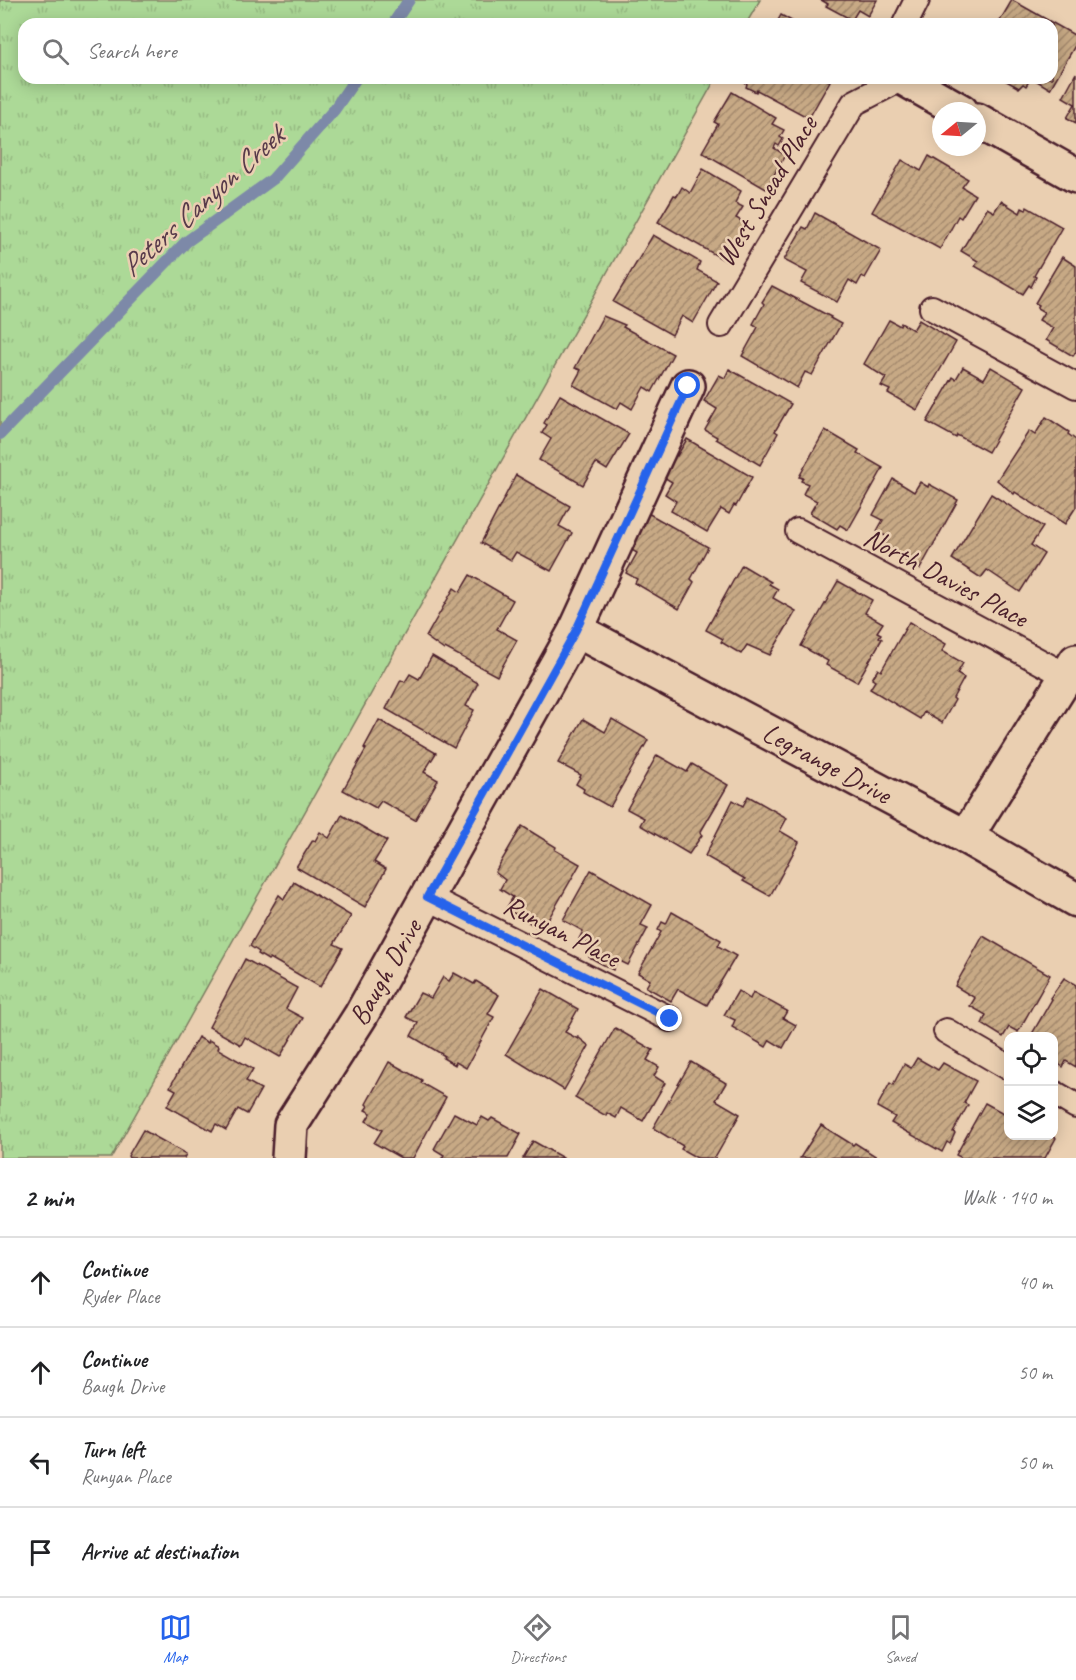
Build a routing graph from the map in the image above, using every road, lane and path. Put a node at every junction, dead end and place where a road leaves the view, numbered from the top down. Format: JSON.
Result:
{"nodes":[{"id":1,"x":917,"y":0,"type":"edge"},
{"id":2,"x":908,"y":18,"type":"edge"},
{"id":3,"x":890,"y":84,"type":"edge"},
{"id":4,"x":913,"y":84,"type":"edge"},
{"id":5,"x":945,"y":102,"type":"edge"},
{"id":6,"x":986,"y":125,"type":"edge"},
{"id":7,"x":1076,"y":176,"type":"edge"},
{"id":8,"x":932,"y":308,"type":"dead end"},
{"id":9,"x":721,"y":325,"type":"dead end"},
{"id":10,"x":688,"y":386,"type":"dead end"},
{"id":11,"x":1076,"y":386,"type":"edge"},
{"id":12,"x":798,"y":531,"type":"dead end"},
{"id":13,"x":576,"y":630,"type":"junction"},
{"id":14,"x":1073,"y":672,"type":"edge"},
{"id":15,"x":966,"y":837,"type":"junction"},
{"id":16,"x":427,"y":897,"type":"junction"},
{"id":17,"x":1076,"y":900,"type":"edge"},
{"id":18,"x":670,"y":1019,"type":"dead end"},
{"id":19,"x":946,"y":1031,"type":"dead end"},
{"id":20,"x":1004,"y":1065,"type":"edge"},
{"id":21,"x":1058,"y":1096,"type":"edge"},
{"id":22,"x":1076,"y":1106,"type":"edge"},
{"id":23,"x":289,"y":1158,"type":"edge"}],
"edges":[{"from":1,"to":2,"type":"lane"},
{"from":3,"to":9,"type":"lane","name":"West Snead Place"},
{"from":4,"to":5,"type":"street"},
{"from":6,"to":7,"type":"street"},
{"from":8,"to":11,"type":"lane"},
{"from":10,"to":13,"type":"street","name":"Baugh Drive"},
{"from":12,"to":14,"type":"lane","name":"North Davies Place"},
{"from":13,"to":15,"type":"street","name":"Legrange Drive"},
{"from":13,"to":16,"type":"street","name":"Baugh Drive"},
{"from":14,"to":15,"type":"street"},
{"from":15,"to":17,"type":"street","name":"Legrange Drive"},
{"from":16,"to":18,"type":"lane","name":"Runyan Place"},
{"from":16,"to":23,"type":"street","name":"Baugh Drive"},
{"from":19,"to":20,"type":"lane"},
{"from":21,"to":22,"type":"lane"}]}
